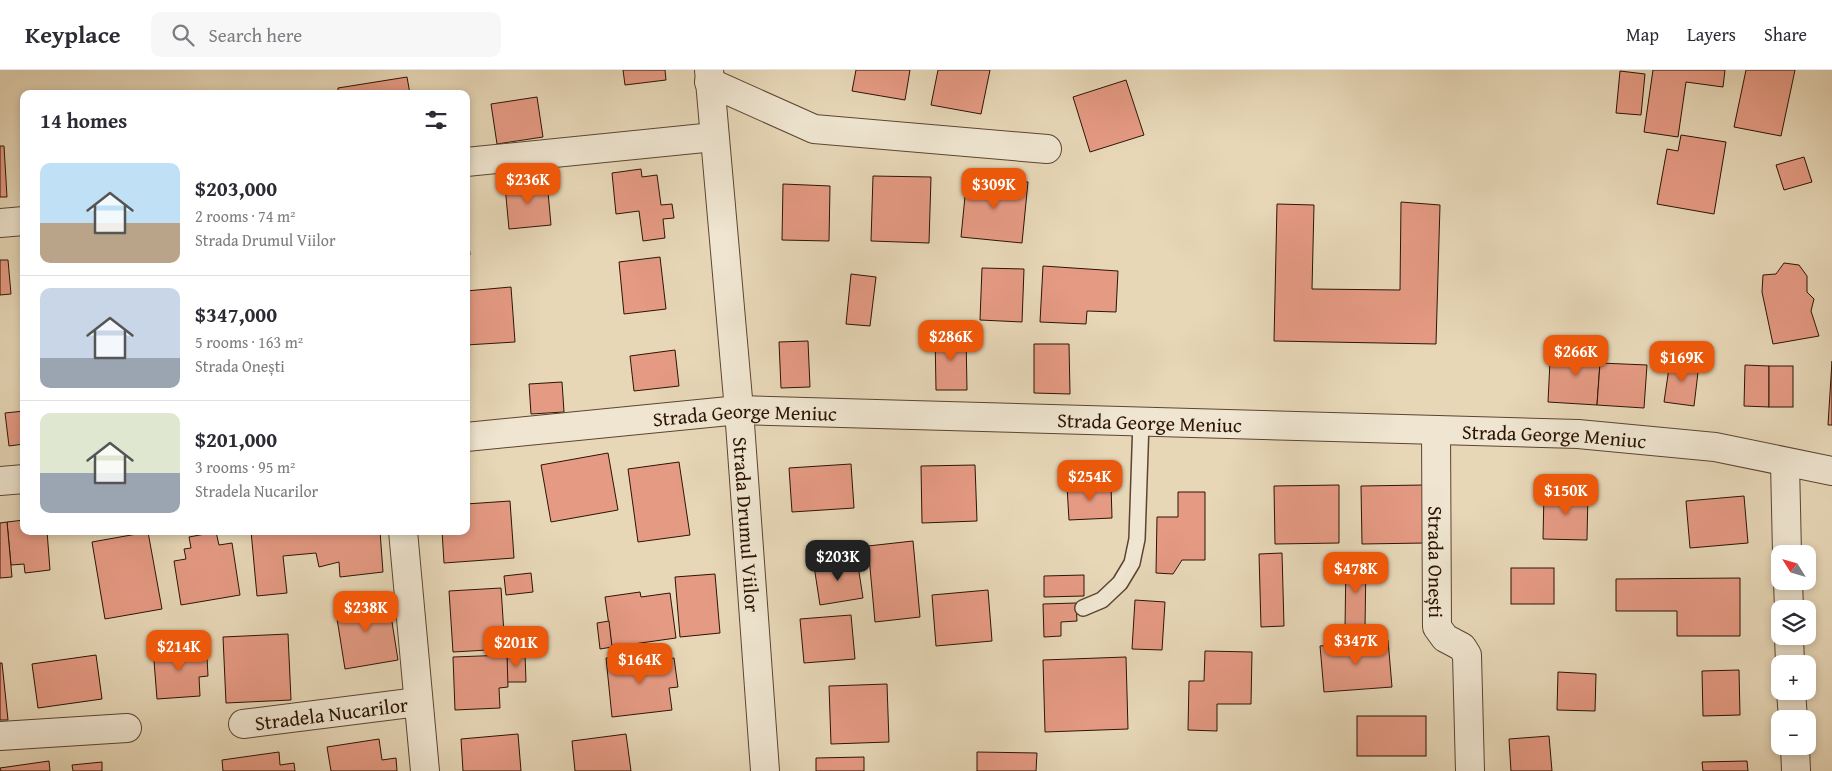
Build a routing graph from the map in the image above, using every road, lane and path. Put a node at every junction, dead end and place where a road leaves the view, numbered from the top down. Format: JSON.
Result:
{"nodes":[{"id":1,"x":709,"y":76,"type":"edge"},
{"id":2,"x":714,"y":136,"type":"junction"},
{"id":3,"x":1047,"y":149,"type":"dead end"},
{"id":4,"x":470,"y":162,"type":"edge"},
{"id":5,"x":20,"y":220,"type":"edge"},
{"id":6,"x":0,"y":223,"type":"edge"},
{"id":7,"x":739,"y":410,"type":"junction"},
{"id":8,"x":1141,"y":421,"type":"junction"},
{"id":9,"x":1436,"y":430,"type":"junction"},
{"id":10,"x":470,"y":437,"type":"edge"},
{"id":11,"x":1785,"y":463,"type":"junction"},
{"id":12,"x":1832,"y":471,"type":"edge"},
{"id":13,"x":20,"y":479,"type":"edge"},
{"id":14,"x":0,"y":481,"type":"edge"},
{"id":15,"x":403,"y":535,"type":"edge"},
{"id":16,"x":1787,"y":545,"type":"edge"},
{"id":17,"x":1083,"y":608,"type":"dead end"},
{"id":18,"x":418,"y":702,"type":"junction"},
{"id":19,"x":243,"y":724,"type":"dead end"},
{"id":20,"x":127,"y":728,"type":"dead end"},
{"id":21,"x":0,"y":736,"type":"edge"},
{"id":22,"x":1795,"y":755,"type":"edge"},
{"id":23,"x":425,"y":771,"type":"edge"},
{"id":24,"x":764,"y":771,"type":"edge"},
{"id":25,"x":1470,"y":771,"type":"edge"},
{"id":26,"x":1796,"y":771,"type":"edge"}],
"edges":[{"from":1,"to":2,"type":"street","name":"Strada Drumul Viilor"},
{"from":1,"to":3,"type":"street"},
{"from":2,"to":4,"type":"street"},
{"from":2,"to":7,"type":"street","name":"Strada Drumul Viilor"},
{"from":5,"to":6,"type":"street"},
{"from":7,"to":8,"type":"street","name":"Strada George Meniuc"},
{"from":7,"to":10,"type":"street","name":"Strada George Meniuc"},
{"from":7,"to":24,"type":"street","name":"Strada Drumul Viilor"},
{"from":8,"to":9,"type":"street","name":"Strada George Meniuc"},
{"from":8,"to":17,"type":"lane"},
{"from":9,"to":11,"type":"street","name":"Strada George Meniuc"},
{"from":9,"to":25,"type":"street","name":"Strada Onești"},
{"from":11,"to":12,"type":"street","name":"Strada George Meniuc"},
{"from":11,"to":16,"type":"street"},
{"from":13,"to":14,"type":"street"},
{"from":15,"to":18,"type":"street","name":"Stradela Nucarilor"},
{"from":18,"to":19,"type":"street","name":"Stradela Nucarilor"},
{"from":18,"to":23,"type":"street","name":"Stradela Nucarilor"},
{"from":20,"to":21,"type":"street"},
{"from":22,"to":26,"type":"street"}]}
